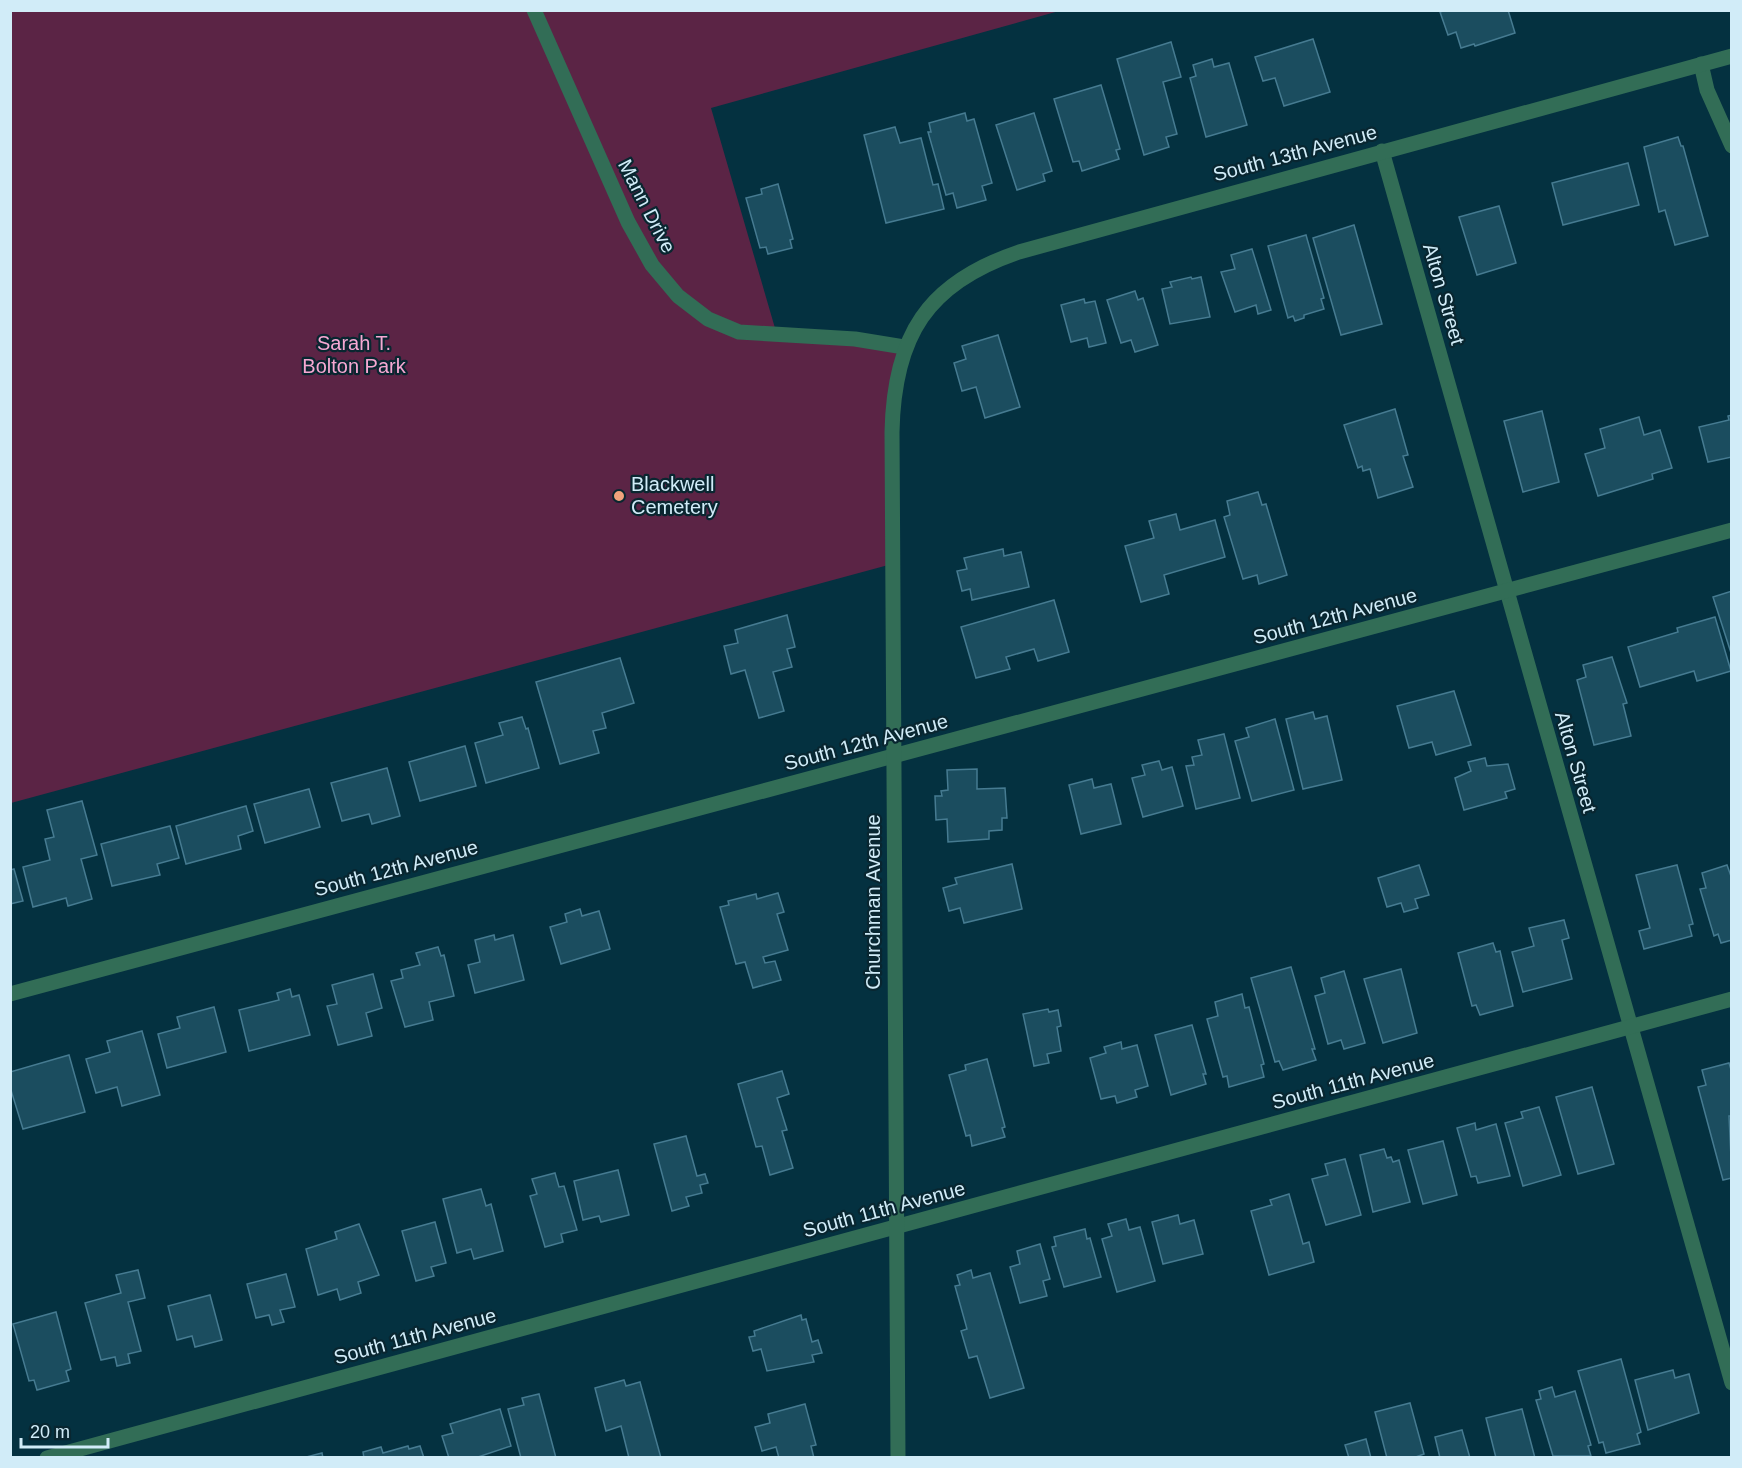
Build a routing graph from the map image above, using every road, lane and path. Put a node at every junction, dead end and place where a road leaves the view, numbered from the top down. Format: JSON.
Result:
{"nodes":[{"id":1,"x":534,"y":10,"type":"edge"},
{"id":2,"x":1731,"y":56,"type":"edge"},
{"id":3,"x":1701,"y":64,"type":"junction"},
{"id":4,"x":1731,"y":146,"type":"edge"},
{"id":5,"x":1382,"y":151,"type":"junction"},
{"id":6,"x":904,"y":347,"type":"junction"},
{"id":7,"x":1731,"y":530,"type":"edge"},
{"id":8,"x":1506,"y":591,"type":"junction"},
{"id":9,"x":893,"y":756,"type":"junction"},
{"id":10,"x":10,"y":994,"type":"edge"},
{"id":11,"x":1731,"y":999,"type":"edge"},
{"id":12,"x":1629,"y":1027,"type":"junction"},
{"id":13,"x":895,"y":1228,"type":"junction"},
{"id":14,"x":1731,"y":1383,"type":"edge"},
{"id":15,"x":47,"y":1458,"type":"edge"},
{"id":16,"x":898,"y":1458,"type":"edge"}],
"edges":[{"from":1,"to":6,"type":"street","name":"Mann Drive"},
{"from":2,"to":3,"type":"street","name":"South 13th Avenue"},
{"from":3,"to":4,"type":"street"},
{"from":3,"to":5,"type":"street","name":"South 13th Avenue"},
{"from":5,"to":6,"type":"street","name":"South 13th Avenue"},
{"from":5,"to":8,"type":"street","name":"Alton Street"},
{"from":6,"to":9,"type":"street","name":"Churchman Avenue"},
{"from":7,"to":8,"type":"street","name":"South 12th Avenue"},
{"from":8,"to":9,"type":"street","name":"South 12th Avenue"},
{"from":8,"to":12,"type":"street","name":"Alton Street"},
{"from":9,"to":10,"type":"street","name":"South 12th Avenue"},
{"from":9,"to":13,"type":"street","name":"Churchman Avenue"},
{"from":11,"to":12,"type":"street","name":"South 11th Avenue"},
{"from":12,"to":13,"type":"street","name":"South 11th Avenue"},
{"from":12,"to":14,"type":"street","name":"Alton Street"},
{"from":13,"to":15,"type":"street","name":"South 11th Avenue"},
{"from":13,"to":16,"type":"street","name":"Churchman Avenue"}]}
